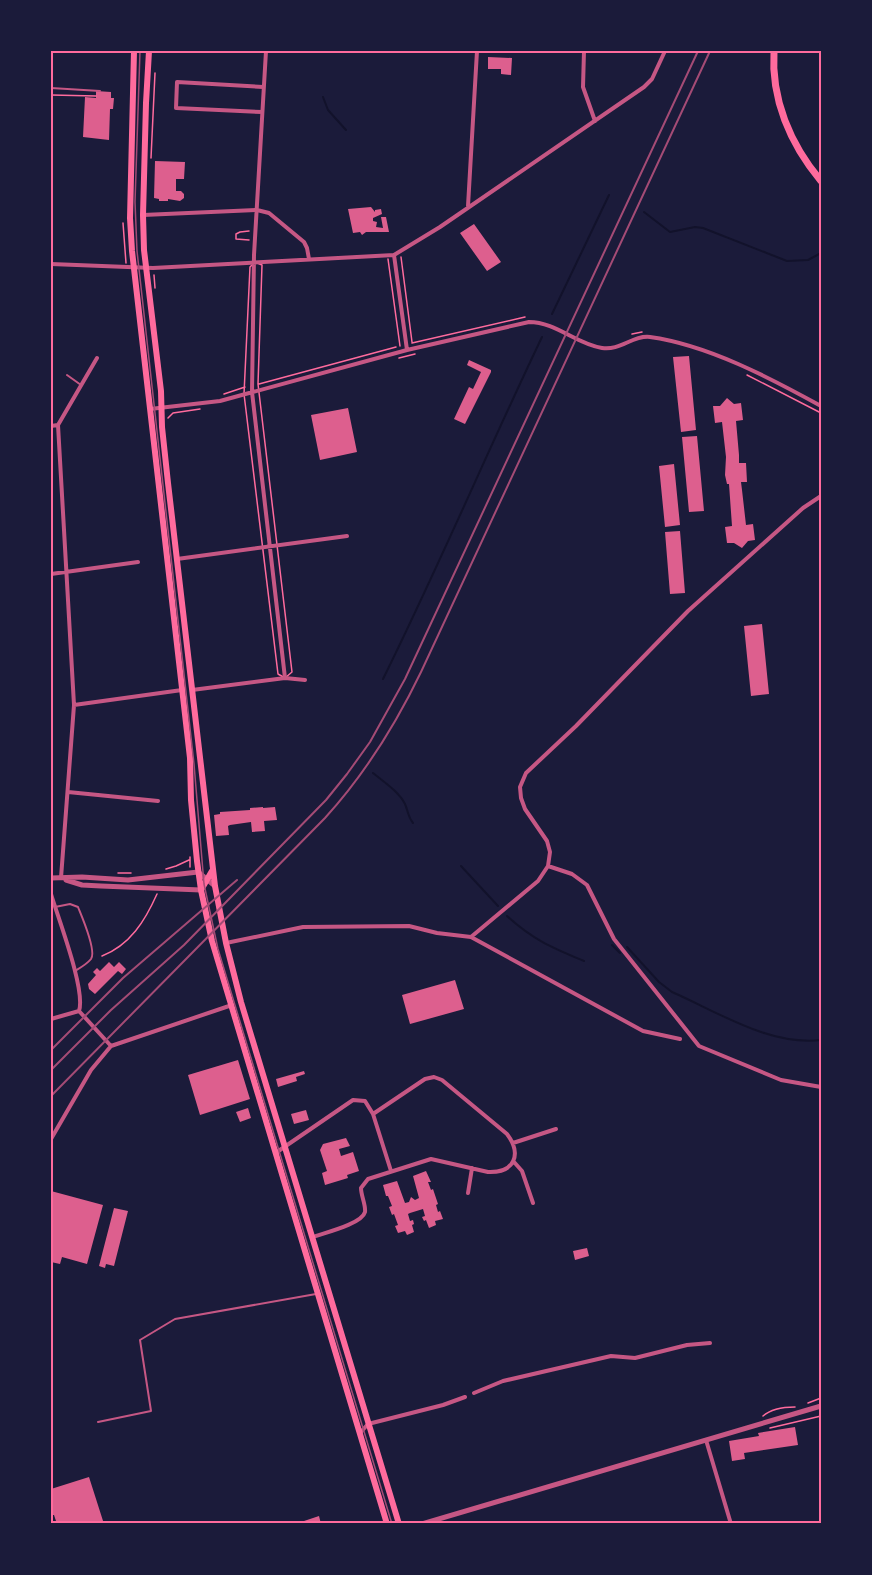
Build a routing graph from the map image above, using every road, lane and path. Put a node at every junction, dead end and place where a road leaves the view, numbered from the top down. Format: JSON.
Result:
{"nodes":[{"id":1,"x":134,"y":51,"type":"edge"},
{"id":2,"x":149,"y":51,"type":"edge"},
{"id":3,"x":266,"y":51,"type":"edge"},
{"id":4,"x":477,"y":51,"type":"edge"},
{"id":5,"x":584,"y":51,"type":"edge"},
{"id":6,"x":665,"y":51,"type":"edge"},
{"id":7,"x":774,"y":51,"type":"edge"},
{"id":8,"x":156,"y":76,"type":"dead end"},
{"id":9,"x":263,"y":87,"type":"junction"},
{"id":10,"x":51,"y":88,"type":"edge"},
{"id":11,"x":100,"y":91,"type":"dead end"},
{"id":12,"x":51,"y":95,"type":"edge"},
{"id":13,"x":96,"y":96,"type":"dead end"},
{"id":14,"x":262,"y":112,"type":"junction"},
{"id":15,"x":595,"y":121,"type":"junction"},
{"id":16,"x":151,"y":158,"type":"dead end"},
{"id":17,"x":805,"y":159,"type":"junction"},
{"id":18,"x":821,"y":169,"type":"edge"},
{"id":19,"x":821,"y":181,"type":"edge"},
{"id":20,"x":468,"y":206,"type":"junction"},
{"id":21,"x":257,"y":210,"type":"junction"},
{"id":22,"x":143,"y":215,"type":"junction"},
{"id":23,"x":249,"y":231,"type":"dead end"},
{"id":24,"x":249,"y":240,"type":"dead end"},
{"id":25,"x":400,"y":252,"type":"junction"},
{"id":26,"x":388,"y":255,"type":"junction"},
{"id":27,"x":394,"y":255,"type":"junction"},
{"id":28,"x":309,"y":260,"type":"junction"},
{"id":29,"x":255,"y":262,"type":"junction"},
{"id":30,"x":51,"y":264,"type":"edge"},
{"id":31,"x":262,"y":265,"type":"dead end"},
{"id":32,"x":134,"y":268,"type":"junction"},
{"id":33,"x":146,"y":268,"type":"junction"},
{"id":34,"x":412,"y":343,"type":"dead end"},
{"id":35,"x":407,"y":350,"type":"junction"},
{"id":36,"x":423,"y":352,"type":"dead end"},
{"id":37,"x":97,"y":358,"type":"dead end"},
{"id":38,"x":392,"y":360,"type":"dead end"},
{"id":39,"x":746,"y":374,"type":"dead end"},
{"id":40,"x":67,"y":375,"type":"dead end"},
{"id":41,"x":257,"y":384,"type":"junction"},
{"id":42,"x":81,"y":385,"type":"junction"},
{"id":43,"x":248,"y":387,"type":"dead end"},
{"id":44,"x":252,"y":392,"type":"junction"},
{"id":45,"x":259,"y":394,"type":"junction"},
{"id":46,"x":217,"y":396,"type":"dead end"},
{"id":47,"x":821,"y":406,"type":"edge"},
{"id":48,"x":162,"y":408,"type":"junction"},
{"id":49,"x":150,"y":409,"type":"junction"},
{"id":50,"x":821,"y":413,"type":"edge"},
{"id":51,"x":58,"y":425,"type":"junction"},
{"id":52,"x":51,"y":426,"type":"edge"},
{"id":53,"x":821,"y":496,"type":"edge"},
{"id":54,"x":347,"y":536,"type":"dead end"},
{"id":55,"x":277,"y":545,"type":"junction"},
{"id":56,"x":270,"y":546,"type":"junction"},
{"id":57,"x":177,"y":559,"type":"junction"},
{"id":58,"x":138,"y":562,"type":"dead end"},
{"id":59,"x":67,"y":572,"type":"junction"},
{"id":60,"x":51,"y":574,"type":"edge"},
{"id":61,"x":285,"y":678,"type":"junction"},
{"id":62,"x":305,"y":680,"type":"dead end"},
{"id":63,"x":182,"y":690,"type":"junction"},
{"id":64,"x":192,"y":690,"type":"junction"},
{"id":65,"x":74,"y":705,"type":"junction"},
{"id":66,"x":68,"y":792,"type":"junction"},
{"id":67,"x":158,"y":801,"type":"dead end"},
{"id":68,"x":190,"y":859,"type":"dead end"},
{"id":69,"x":548,"y":866,"type":"junction"},
{"id":70,"x":160,"y":870,"type":"dead end"},
{"id":71,"x":212,"y":870,"type":"junction"},
{"id":72,"x":198,"y":872,"type":"junction"},
{"id":73,"x":116,"y":873,"type":"dead end"},
{"id":74,"x":137,"y":873,"type":"dead end"},
{"id":75,"x":51,"y":878,"type":"edge"},
{"id":76,"x":61,"y":879,"type":"junction"},
{"id":77,"x":208,"y":880,"type":"junction"},
{"id":78,"x":215,"y":886,"type":"junction"},
{"id":79,"x":201,"y":890,"type":"junction"},
{"id":80,"x":158,"y":891,"type":"dead end"},
{"id":81,"x":51,"y":894,"type":"edge"},
{"id":82,"x":55,"y":907,"type":"junction"},
{"id":83,"x":471,"y":937,"type":"junction"},
{"id":84,"x":226,"y":943,"type":"junction"},
{"id":85,"x":102,"y":956,"type":"dead end"},
{"id":86,"x":74,"y":971,"type":"junction"},
{"id":87,"x":232,"y":1005,"type":"junction"},
{"id":88,"x":79,"y":1011,"type":"junction"},
{"id":89,"x":51,"y":1019,"type":"edge"},
{"id":90,"x":680,"y":1039,"type":"dead end"},
{"id":91,"x":111,"y":1046,"type":"junction"},
{"id":92,"x":821,"y":1088,"type":"edge"},
{"id":93,"x":373,"y":1114,"type":"junction"},
{"id":94,"x":556,"y":1129,"type":"dead end"},
{"id":95,"x":51,"y":1139,"type":"edge"},
{"id":96,"x":513,"y":1143,"type":"junction"},
{"id":97,"x":285,"y":1147,"type":"junction"},
{"id":98,"x":277,"y":1152,"type":"junction"},
{"id":99,"x":514,"y":1162,"type":"junction"},
{"id":100,"x":472,"y":1168,"type":"junction"},
{"id":101,"x":392,"y":1171,"type":"junction"},
{"id":102,"x":468,"y":1193,"type":"dead end"},
{"id":103,"x":533,"y":1203,"type":"dead end"},
{"id":104,"x":312,"y":1238,"type":"junction"},
{"id":105,"x":319,"y":1294,"type":"junction"},
{"id":106,"x":710,"y":1343,"type":"dead end"},
{"id":107,"x":474,"y":1393,"type":"dead end"},
{"id":108,"x":465,"y":1397,"type":"dead end"},
{"id":109,"x":821,"y":1406,"type":"edge"},
{"id":110,"x":821,"y":1416,"type":"edge"},
{"id":111,"x":812,"y":1419,"type":"dead end"},
{"id":112,"x":99,"y":1422,"type":"dead end"},
{"id":113,"x":368,"y":1424,"type":"junction"},
{"id":114,"x":360,"y":1433,"type":"junction"},
{"id":115,"x":706,"y":1440,"type":"junction"},
{"id":116,"x":387,"y":1524,"type":"edge"},
{"id":117,"x":399,"y":1524,"type":"edge"},
{"id":118,"x":422,"y":1524,"type":"edge"},
{"id":119,"x":731,"y":1524,"type":"edge"}],
"edges":[{"from":1,"to":32,"type":"main road"},
{"from":2,"to":22,"type":"main road"},
{"from":3,"to":9,"type":"street"},
{"from":4,"to":20,"type":"street"},
{"from":5,"to":15,"type":"street"},
{"from":6,"to":15,"type":"street"},
{"from":7,"to":17,"type":"highway"},
{"from":8,"to":16,"type":"path"},
{"from":9,"to":14,"type":"street"},
{"from":9,"to":14,"type":"street"},
{"from":10,"to":11,"type":"lane"},
{"from":12,"to":13,"type":"path"},
{"from":14,"to":21,"type":"street"},
{"from":15,"to":20,"type":"street"},
{"from":17,"to":18,"type":"highway"},
{"from":17,"to":19,"type":"highway"},
{"from":20,"to":25,"type":"street"},
{"from":21,"to":22,"type":"street"},
{"from":21,"to":28,"type":"street"},
{"from":21,"to":29,"type":"street"},
{"from":22,"to":33,"type":"main road"},
{"from":23,"to":24,"type":"path"},
{"from":25,"to":27,"type":"street"},
{"from":25,"to":34,"type":"path"},
{"from":26,"to":27,"type":"street"},
{"from":26,"to":28,"type":"street"},
{"from":26,"to":41,"type":"path"},
{"from":27,"to":35,"type":"street"},
{"from":28,"to":29,"type":"street"},
{"from":29,"to":33,"type":"street"},
{"from":29,"to":44,"type":"street"},
{"from":30,"to":32,"type":"street"},
{"from":31,"to":41,"type":"path"},
{"from":32,"to":33,"type":"street"},
{"from":32,"to":49,"type":"main road"},
{"from":33,"to":48,"type":"main road"},
{"from":35,"to":45,"type":"street"},
{"from":35,"to":47,"type":"street"},
{"from":36,"to":38,"type":"path"},
{"from":37,"to":42,"type":"street"},
{"from":39,"to":50,"type":"path"},
{"from":40,"to":42,"type":"lane"},
{"from":41,"to":45,"type":"path"},
{"from":42,"to":51,"type":"street"},
{"from":43,"to":46,"type":"path"},
{"from":44,"to":45,"type":"street"},
{"from":44,"to":48,"type":"street"},
{"from":44,"to":56,"type":"street"},
{"from":45,"to":55,"type":"path"},
{"from":48,"to":49,"type":"street"},
{"from":48,"to":57,"type":"main road"},
{"from":49,"to":63,"type":"main road"},
{"from":51,"to":52,"type":"street"},
{"from":51,"to":59,"type":"street"},
{"from":53,"to":69,"type":"street"},
{"from":54,"to":55,"type":"street"},
{"from":55,"to":56,"type":"street"},
{"from":55,"to":61,"type":"path"},
{"from":56,"to":57,"type":"street"},
{"from":56,"to":61,"type":"street"},
{"from":57,"to":64,"type":"main road"},
{"from":58,"to":59,"type":"street"},
{"from":59,"to":60,"type":"street"},
{"from":59,"to":65,"type":"street"},
{"from":61,"to":62,"type":"street"},
{"from":61,"to":64,"type":"street"},
{"from":63,"to":65,"type":"street"},
{"from":63,"to":72,"type":"main road"},
{"from":64,"to":71,"type":"main road"},
{"from":65,"to":66,"type":"street"},
{"from":66,"to":67,"type":"street"},
{"from":66,"to":76,"type":"street"},
{"from":68,"to":70,"type":"path"},
{"from":69,"to":83,"type":"street"},
{"from":69,"to":92,"type":"street"},
{"from":71,"to":77,"type":"main road"},
{"from":71,"to":78,"type":"main road"},
{"from":72,"to":76,"type":"street"},
{"from":72,"to":77,"type":"street"},
{"from":72,"to":79,"type":"main road"},
{"from":73,"to":74,"type":"path"},
{"from":75,"to":76,"type":"street"},
{"from":76,"to":79,"type":"street"},
{"from":77,"to":78,"type":"street"},
{"from":77,"to":79,"type":"main road"},
{"from":78,"to":84,"type":"main road"},
{"from":79,"to":87,"type":"main road"},
{"from":80,"to":85,"type":"path"},
{"from":81,"to":82,"type":"street"},
{"from":82,"to":86,"type":"street"},
{"from":82,"to":86,"type":"lane"},
{"from":83,"to":84,"type":"street"},
{"from":83,"to":90,"type":"street"},
{"from":84,"to":97,"type":"main road"},
{"from":86,"to":88,"type":"street"},
{"from":87,"to":91,"type":"street"},
{"from":87,"to":98,"type":"main road"},
{"from":88,"to":89,"type":"street"},
{"from":88,"to":91,"type":"street"},
{"from":91,"to":95,"type":"street"},
{"from":93,"to":96,"type":"street"},
{"from":93,"to":97,"type":"street"},
{"from":93,"to":101,"type":"street"},
{"from":94,"to":96,"type":"street"},
{"from":96,"to":99,"type":"street"},
{"from":97,"to":98,"type":"street"},
{"from":97,"to":104,"type":"main road"},
{"from":98,"to":105,"type":"main road"},
{"from":99,"to":100,"type":"street"},
{"from":99,"to":103,"type":"street"},
{"from":100,"to":101,"type":"street"},
{"from":100,"to":102,"type":"street"},
{"from":101,"to":104,"type":"street"},
{"from":104,"to":113,"type":"main road"},
{"from":105,"to":112,"type":"lane"},
{"from":105,"to":114,"type":"main road"},
{"from":106,"to":107,"type":"street"},
{"from":108,"to":113,"type":"street"},
{"from":109,"to":115,"type":"street"},
{"from":110,"to":111,"type":"path"},
{"from":113,"to":114,"type":"street"},
{"from":113,"to":117,"type":"main road"},
{"from":114,"to":116,"type":"main road"},
{"from":115,"to":118,"type":"street"},
{"from":115,"to":119,"type":"street"}]}
